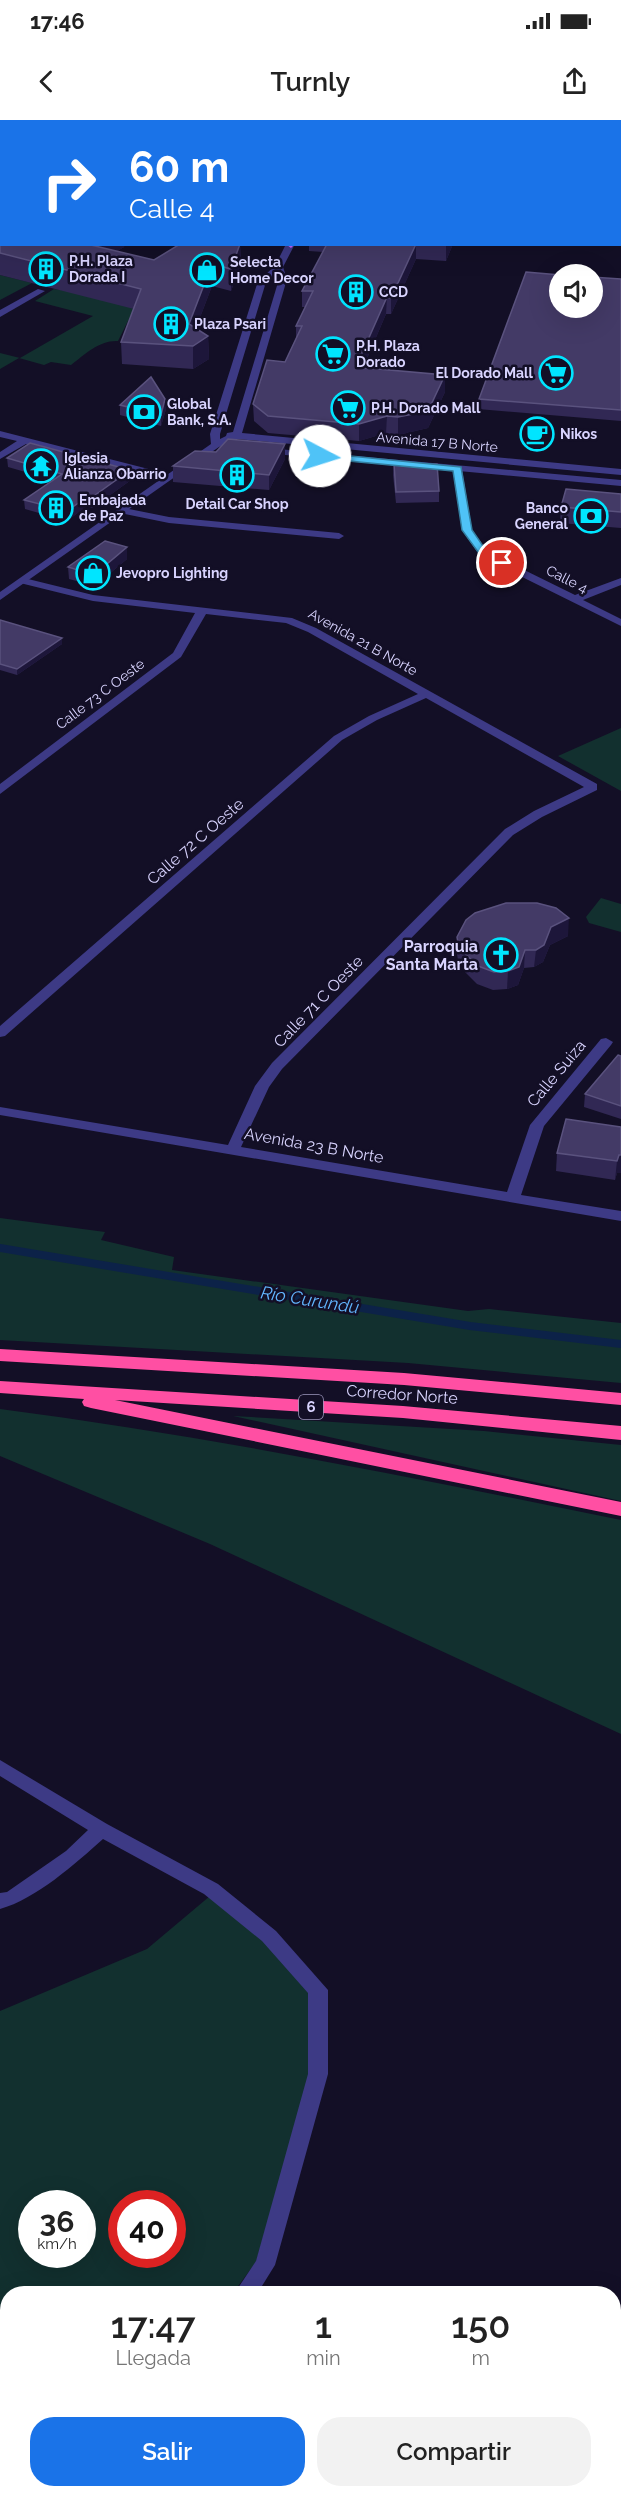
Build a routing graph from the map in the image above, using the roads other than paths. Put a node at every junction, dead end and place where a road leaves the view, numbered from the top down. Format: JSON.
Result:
{"nodes":[{"id":1,"x":290,"y":246,"type":"edge"},
{"id":2,"x":279,"y":267,"type":"junction"},
{"id":3,"x":41,"y":291,"type":"dead end"},
{"id":4,"x":2,"y":311,"type":"edge"},
{"id":5,"x":0,"y":434,"type":"edge"},
{"id":6,"x":237,"y":435,"type":"junction"},
{"id":7,"x":215,"y":440,"type":"junction"},
{"id":8,"x":24,"y":441,"type":"junction"},
{"id":9,"x":239,"y":448,"type":"edge"},
{"id":10,"x":262,"y":451,"type":"edge"},
{"id":11,"x":0,"y":456,"type":"edge"},
{"id":12,"x":458,"y":469,"type":"junction"},
{"id":13,"x":621,"y":472,"type":"edge"},
{"id":14,"x":168,"y":477,"type":"junction"},
{"id":15,"x":621,"y":483,"type":"edge"},
{"id":16,"x":124,"y":511,"type":"junction"},
{"id":17,"x":339,"y":536,"type":"dead end"},
{"id":18,"x":24,"y":581,"type":"junction"},
{"id":19,"x":621,"y":581,"type":"edge"},
{"id":20,"x":0,"y":597,"type":"edge"},
{"id":21,"x":575,"y":599,"type":"junction"},
{"id":22,"x":203,"y":609,"type":"junction"},
{"id":23,"x":621,"y":623,"type":"edge"},
{"id":24,"x":426,"y":694,"type":"junction"},
{"id":25,"x":593,"y":787,"type":"joint"},
{"id":26,"x":0,"y":790,"type":"edge"},
{"id":27,"x":0,"y":1033,"type":"edge"},
{"id":28,"x":606,"y":1042,"type":"dead end"},
{"id":29,"x":0,"y":1111,"type":"edge"},
{"id":30,"x":233,"y":1149,"type":"junction"},
{"id":31,"x":513,"y":1197,"type":"junction"},
{"id":32,"x":621,"y":1216,"type":"edge"},
{"id":33,"x":0,"y":1355,"type":"edge"},
{"id":34,"x":0,"y":1387,"type":"edge"},
{"id":35,"x":25,"y":1389,"type":"junction"},
{"id":36,"x":621,"y":1399,"type":"edge"},
{"id":37,"x":621,"y":1433,"type":"edge"},
{"id":38,"x":621,"y":1509,"type":"edge"},
{"id":39,"x":0,"y":1767,"type":"edge"},
{"id":40,"x":102,"y":1830,"type":"junction"},
{"id":41,"x":0,"y":1901,"type":"edge"},
{"id":42,"x":250,"y":2286,"type":"edge"}],
"edges":[{"from":1,"to":2,"type":"street"},
{"from":2,"to":6,"type":"street"},
{"from":2,"to":7,"type":"street"},
{"from":3,"to":4,"type":"street"},
{"from":5,"to":8,"type":"street"},
{"from":6,"to":7,"type":"street","name":"Avenida 17 B Norte"},
{"from":6,"to":13,"type":"street","name":"Avenida 17 B Norte"},
{"from":7,"to":9,"type":"street"},
{"from":7,"to":14,"type":"street"},
{"from":8,"to":11,"type":"street"},
{"from":8,"to":14,"type":"street"},
{"from":10,"to":12,"type":"street","name":"Avenida 17 B Norte"},
{"from":12,"to":15,"type":"street","name":"Avenida 17 B Norte"},
{"from":12,"to":21,"type":"street","name":"Calle 4"},
{"from":14,"to":16,"type":"street"},
{"from":16,"to":17,"type":"street"},
{"from":16,"to":18,"type":"street"},
{"from":18,"to":20,"type":"street"},
{"from":18,"to":22,"type":"street","name":"Avenida 21 B Norte"},
{"from":19,"to":21,"type":"street"},
{"from":21,"to":23,"type":"street","name":"Calle 4"},
{"from":22,"to":24,"type":"street","name":"Avenida 21 B Norte"},
{"from":22,"to":26,"type":"street","name":"Calle 73 C Oeste"},
{"from":24,"to":25,"type":"street","name":"Avenida 21 B Norte"},
{"from":24,"to":27,"type":"street","name":"Calle 72 C Oeste"},
{"from":25,"to":30,"type":"street","name":"Calle 71 C Oeste"},
{"from":28,"to":31,"type":"street","name":"Calle Suiza"},
{"from":29,"to":30,"type":"street","name":"Avenida 23 B Norte"},
{"from":30,"to":31,"type":"street","name":"Avenida 23 B Norte"},
{"from":31,"to":32,"type":"street","name":"Avenida 23 B Norte"},
{"from":33,"to":36,"type":"highway","name":"Corredor Norte","number":"6"},
{"from":34,"to":35,"type":"highway","name":"Corredor Norte","number":"6"},
{"from":35,"to":37,"type":"highway","name":"Corredor Norte","number":"6"},
{"from":35,"to":38,"type":"highway"},
{"from":39,"to":40,"type":"street"},
{"from":40,"to":41,"type":"street"},
{"from":40,"to":42,"type":"street"}]}
